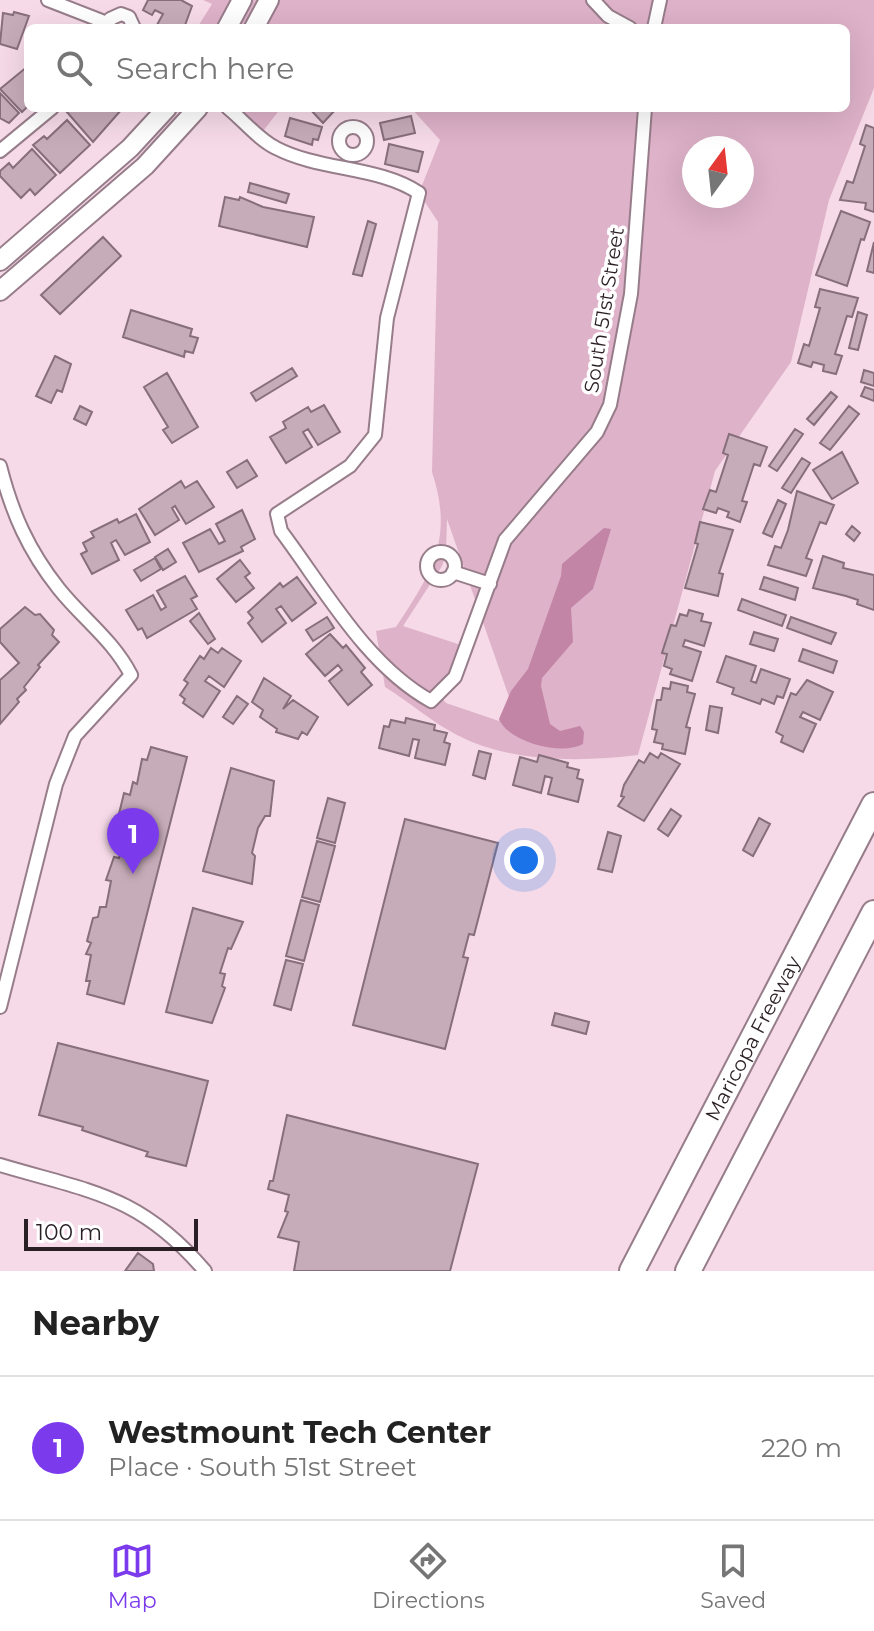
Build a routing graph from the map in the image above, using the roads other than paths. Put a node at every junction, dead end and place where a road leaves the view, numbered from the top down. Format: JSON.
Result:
{"nodes":[{"id":1,"x":48,"y":0,"type":"edge"},
{"id":2,"x":242,"y":0,"type":"edge"},
{"id":3,"x":269,"y":0,"type":"edge"},
{"id":4,"x":593,"y":0,"type":"edge"},
{"id":5,"x":660,"y":0,"type":"edge"},
{"id":6,"x":102,"y":24,"type":"edge"},
{"id":7,"x":109,"y":24,"type":"edge"},
{"id":8,"x":132,"y":24,"type":"edge"},
{"id":9,"x":229,"y":24,"type":"edge"},
{"id":10,"x":256,"y":24,"type":"edge"},
{"id":11,"x":623,"y":24,"type":"edge"},
{"id":12,"x":655,"y":24,"type":"edge"},
{"id":13,"x":47,"y":112,"type":"edge"},
{"id":14,"x":163,"y":112,"type":"edge"},
{"id":15,"x":194,"y":112,"type":"edge"},
{"id":16,"x":233,"y":112,"type":"edge"},
{"id":17,"x":645,"y":112,"type":"edge"},
{"id":18,"x":0,"y":151,"type":"edge"},
{"id":19,"x":348,"y":154,"type":"dead end"},
{"id":20,"x":344,"y":170,"type":"junction"},
{"id":21,"x":0,"y":261,"type":"edge"},
{"id":22,"x":0,"y":291,"type":"edge"},
{"id":23,"x":0,"y":466,"type":"edge"},
{"id":24,"x":453,"y":572,"type":"dead end"},
{"id":25,"x":490,"y":584,"type":"junction"},
{"id":26,"x":874,"y":805,"type":"edge"},
{"id":27,"x":874,"y":913,"type":"edge"},
{"id":28,"x":0,"y":1007,"type":"edge"},
{"id":29,"x":0,"y":1165,"type":"edge"},
{"id":30,"x":205,"y":1271,"type":"edge"},
{"id":31,"x":632,"y":1271,"type":"edge"},
{"id":32,"x":688,"y":1271,"type":"edge"}],
"edges":[{"from":1,"to":6,"type":"street"},
{"from":2,"to":9,"type":"main road"},
{"from":3,"to":10,"type":"main road"},
{"from":4,"to":11,"type":"street"},
{"from":5,"to":12,"type":"street"},
{"from":7,"to":8,"type":"street"},
{"from":13,"to":18,"type":"street"},
{"from":14,"to":21,"type":"main road"},
{"from":15,"to":22,"type":"main road"},
{"from":16,"to":20,"type":"street"},
{"from":17,"to":25,"type":"street","name":"South 51st Street"},
{"from":19,"to":20,"type":"street"},
{"from":20,"to":25,"type":"street","name":"South 51st Street"},
{"from":23,"to":28,"type":"street"},
{"from":24,"to":25,"type":"street"},
{"from":26,"to":31,"type":"highway","name":"Maricopa Freeway"},
{"from":27,"to":32,"type":"highway"},
{"from":29,"to":30,"type":"street"}]}
